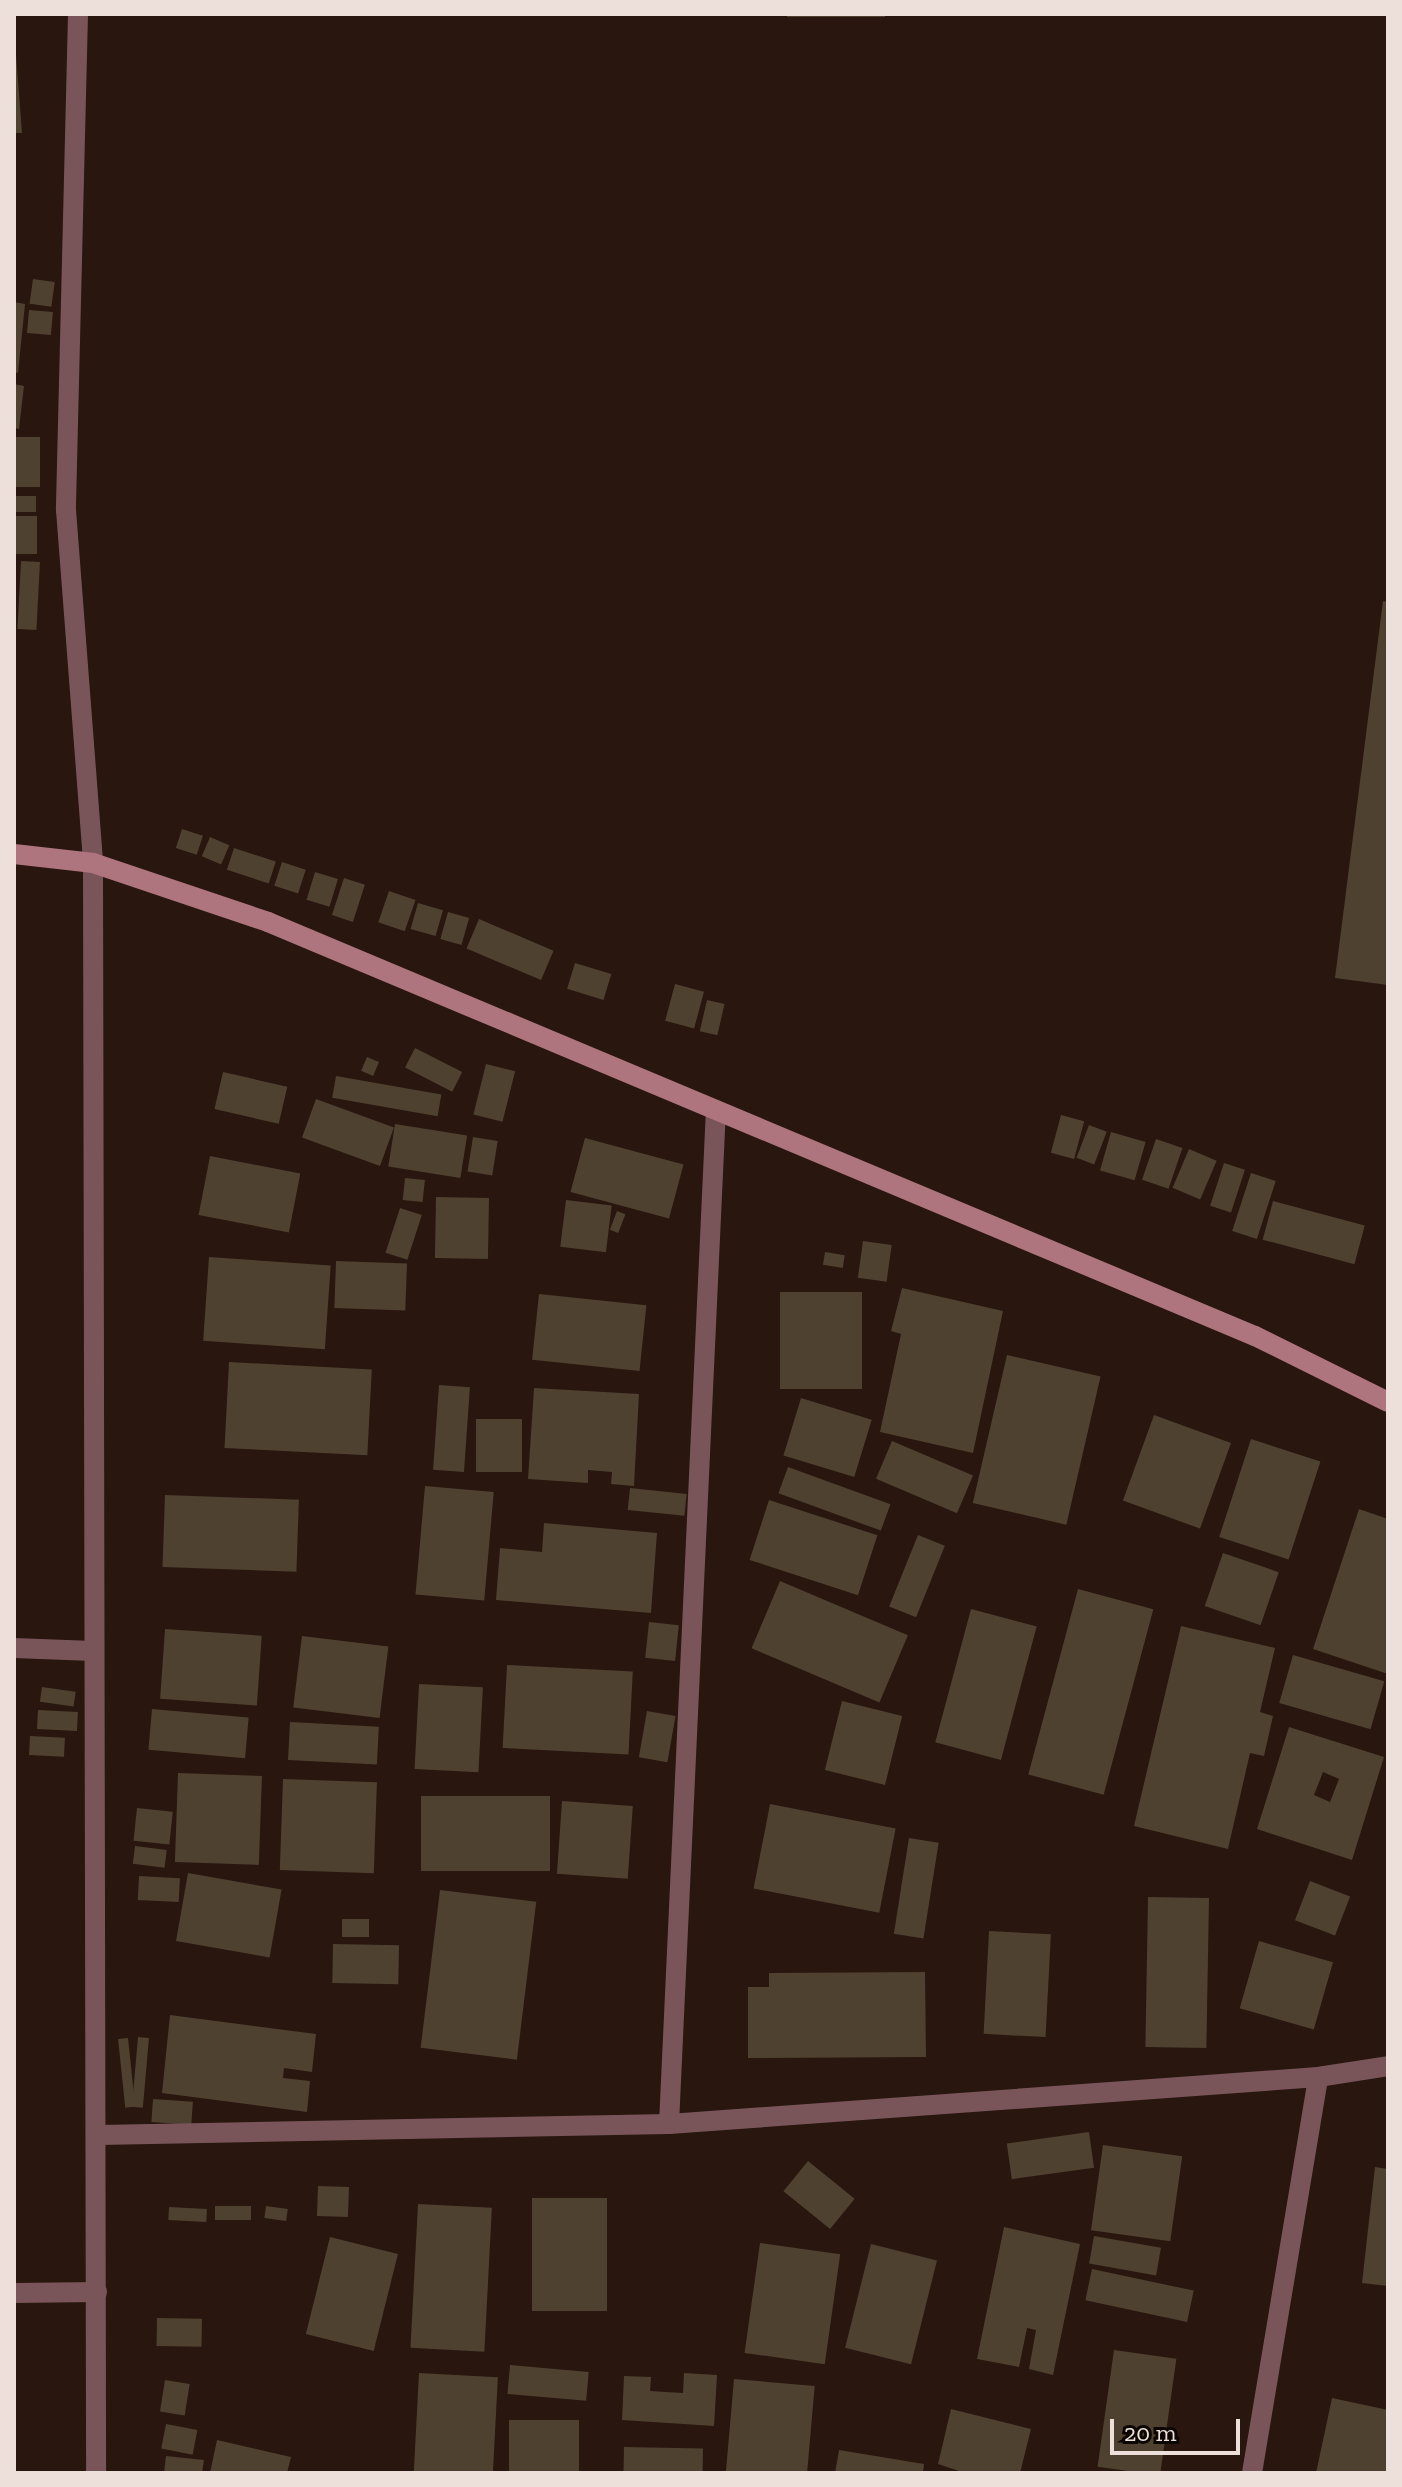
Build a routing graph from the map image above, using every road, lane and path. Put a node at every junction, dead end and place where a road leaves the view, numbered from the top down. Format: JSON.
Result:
{"nodes":[{"id":1,"x":78,"y":14,"type":"edge"},
{"id":2,"x":14,"y":854,"type":"edge"},
{"id":3,"x":93,"y":863,"type":"junction"},
{"id":4,"x":716,"y":1110,"type":"junction"},
{"id":5,"x":1388,"y":1402,"type":"edge"},
{"id":6,"x":14,"y":1648,"type":"edge"},
{"id":7,"x":93,"y":1651,"type":"junction"},
{"id":8,"x":1388,"y":2066,"type":"edge"},
{"id":9,"x":1318,"y":2077,"type":"junction"},
{"id":10,"x":669,"y":2124,"type":"junction"},
{"id":11,"x":99,"y":2135,"type":"junction"},
{"id":12,"x":97,"y":2292,"type":"junction"},
{"id":13,"x":14,"y":2293,"type":"edge"},
{"id":14,"x":96,"y":2473,"type":"edge"},
{"id":15,"x":1252,"y":2473,"type":"edge"}],
"edges":[{"from":1,"to":3,"type":"street"},
{"from":2,"to":3,"type":"main road"},
{"from":3,"to":4,"type":"main road"},
{"from":3,"to":7,"type":"street"},
{"from":4,"to":5,"type":"main road"},
{"from":4,"to":10,"type":"street"},
{"from":6,"to":7,"type":"street"},
{"from":7,"to":11,"type":"street"},
{"from":8,"to":9,"type":"street"},
{"from":9,"to":10,"type":"street"},
{"from":9,"to":15,"type":"street"},
{"from":10,"to":11,"type":"street"},
{"from":11,"to":12,"type":"street"},
{"from":12,"to":13,"type":"street"},
{"from":12,"to":14,"type":"street"}]}
